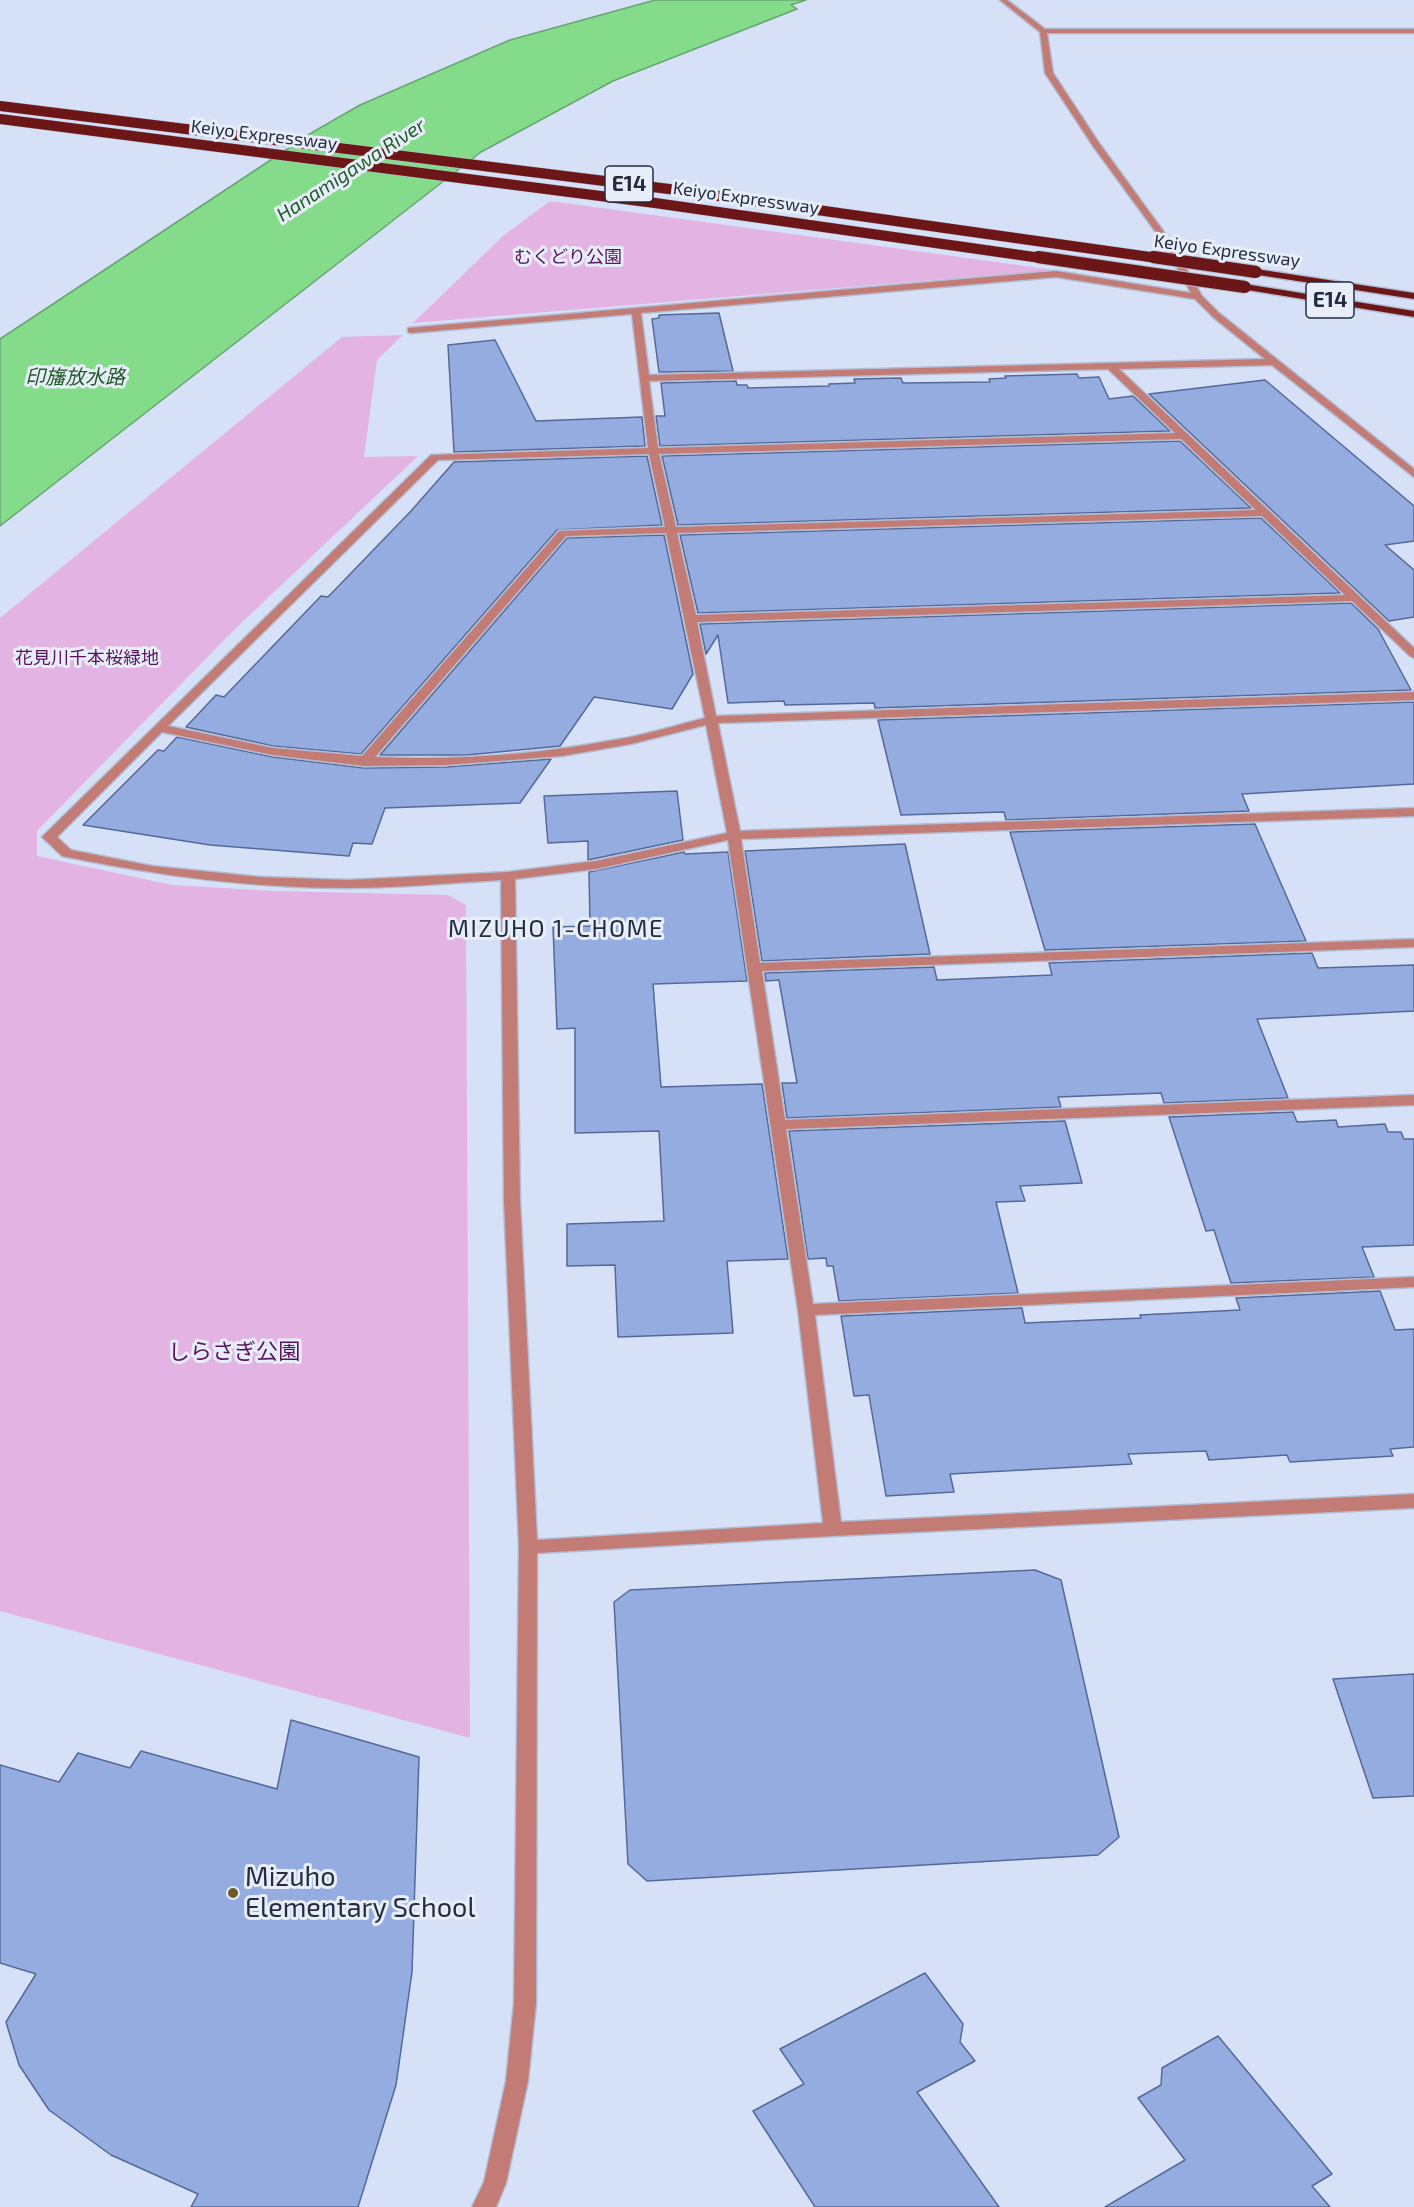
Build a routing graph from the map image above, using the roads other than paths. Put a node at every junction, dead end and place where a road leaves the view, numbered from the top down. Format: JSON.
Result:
{"nodes":[{"id":1,"x":1003,"y":0,"type":"edge"},
{"id":2,"x":1043,"y":31,"type":"junction"},
{"id":3,"x":1414,"y":31,"type":"edge"},
{"id":4,"x":0,"y":104,"type":"edge"},
{"id":5,"x":0,"y":121,"type":"edge"},
{"id":6,"x":1414,"y":296,"type":"edge"},
{"id":7,"x":1198,"y":297,"type":"junction"},
{"id":8,"x":636,"y":310,"type":"junction"},
{"id":9,"x":1414,"y":314,"type":"edge"},
{"id":10,"x":411,"y":330,"type":"dead end"},
{"id":11,"x":1276,"y":362,"type":"junction"},
{"id":12,"x":1110,"y":366,"type":"junction"},
{"id":13,"x":643,"y":378,"type":"junction"},
{"id":14,"x":1183,"y":436,"type":"junction"},
{"id":15,"x":653,"y":450,"type":"junction"},
{"id":16,"x":1414,"y":474,"type":"edge"},
{"id":17,"x":1264,"y":513,"type":"junction"},
{"id":18,"x":669,"y":530,"type":"junction"},
{"id":19,"x":1355,"y":598,"type":"junction"},
{"id":20,"x":691,"y":620,"type":"junction"},
{"id":21,"x":1414,"y":654,"type":"edge"},
{"id":22,"x":1414,"y":696,"type":"edge"},
{"id":23,"x":712,"y":720,"type":"junction"},
{"id":24,"x":160,"y":728,"type":"junction"},
{"id":25,"x":364,"y":762,"type":"junction"},
{"id":26,"x":1414,"y":812,"type":"edge"},
{"id":27,"x":734,"y":835,"type":"junction"},
{"id":28,"x":508,"y":876,"type":"junction"},
{"id":29,"x":1414,"y":943,"type":"edge"},
{"id":30,"x":753,"y":967,"type":"junction"},
{"id":31,"x":1414,"y":1100,"type":"edge"},
{"id":32,"x":777,"y":1125,"type":"junction"},
{"id":33,"x":1414,"y":1282,"type":"edge"},
{"id":34,"x":807,"y":1310,"type":"junction"},
{"id":35,"x":1414,"y":1501,"type":"edge"},
{"id":36,"x":833,"y":1529,"type":"junction"},
{"id":37,"x":528,"y":1547,"type":"junction"},
{"id":38,"x":484,"y":2207,"type":"edge"}],
"edges":[{"from":1,"to":2,"type":"street"},
{"from":2,"to":3,"type":"street"},
{"from":2,"to":7,"type":"street"},
{"from":4,"to":6,"type":"highway","name":"Keiyo Expressway","number":"E14","bridge":true},
{"from":5,"to":9,"type":"highway","name":"Keiyo Expressway","number":"E14","bridge":true},
{"from":7,"to":8,"type":"street"},
{"from":7,"to":11,"type":"street"},
{"from":8,"to":10,"type":"street"},
{"from":8,"to":13,"type":"street"},
{"from":11,"to":12,"type":"street"},
{"from":11,"to":16,"type":"street"},
{"from":12,"to":13,"type":"street"},
{"from":12,"to":14,"type":"street"},
{"from":13,"to":15,"type":"street"},
{"from":14,"to":15,"type":"street"},
{"from":14,"to":17,"type":"street"},
{"from":15,"to":18,"type":"street"},
{"from":15,"to":24,"type":"street"},
{"from":17,"to":18,"type":"street"},
{"from":17,"to":19,"type":"street"},
{"from":18,"to":20,"type":"street"},
{"from":18,"to":25,"type":"street"},
{"from":19,"to":20,"type":"street"},
{"from":19,"to":21,"type":"street"},
{"from":20,"to":23,"type":"street"},
{"from":22,"to":23,"type":"street"},
{"from":23,"to":25,"type":"street"},
{"from":23,"to":27,"type":"street"},
{"from":24,"to":25,"type":"street"},
{"from":24,"to":28,"type":"street"},
{"from":26,"to":27,"type":"street"},
{"from":27,"to":28,"type":"street"},
{"from":27,"to":30,"type":"street"},
{"from":28,"to":37,"type":"street"},
{"from":29,"to":30,"type":"street"},
{"from":30,"to":32,"type":"street"},
{"from":31,"to":32,"type":"street"},
{"from":32,"to":34,"type":"street"},
{"from":33,"to":34,"type":"street"},
{"from":34,"to":36,"type":"street"},
{"from":35,"to":36,"type":"street"},
{"from":36,"to":37,"type":"street"},
{"from":37,"to":38,"type":"street"}]}
